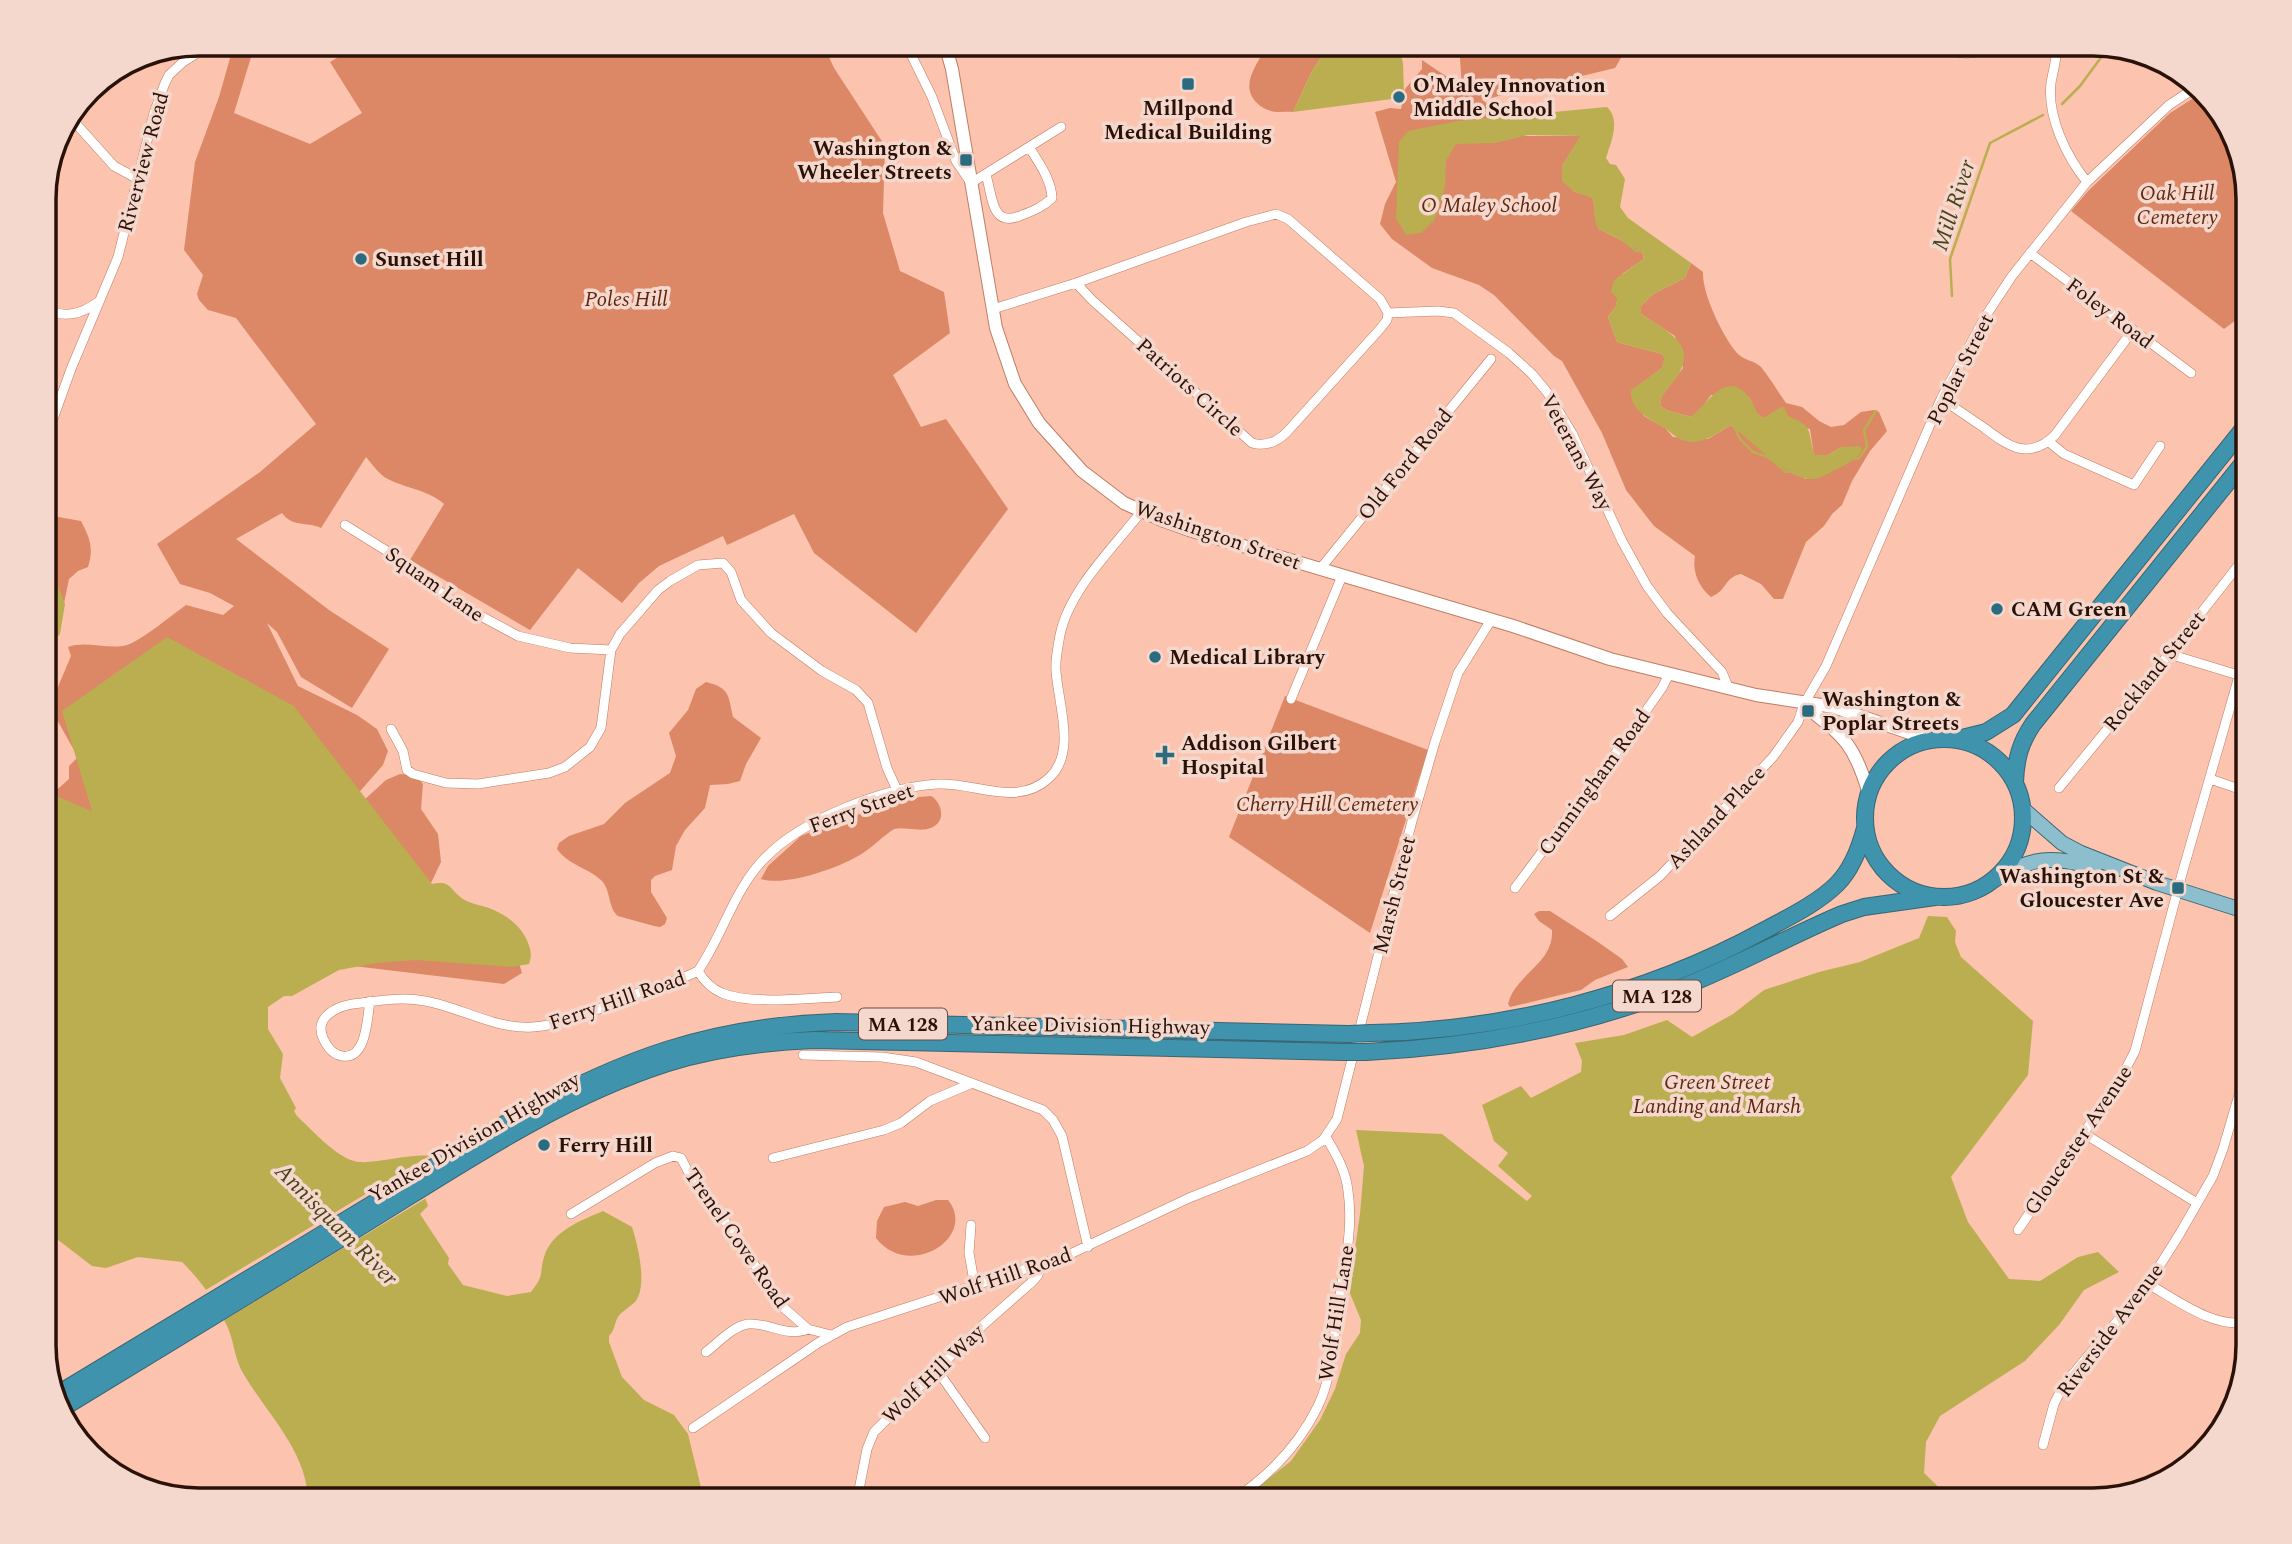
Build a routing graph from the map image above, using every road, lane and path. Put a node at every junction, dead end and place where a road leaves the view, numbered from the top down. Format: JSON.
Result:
{"nodes":[{"id":1,"x":193,"y":56,"type":"edge"},
{"id":2,"x":912,"y":56,"type":"edge"},
{"id":3,"x":947,"y":56,"type":"edge"},
{"id":4,"x":2057,"y":56,"type":"edge"},
{"id":5,"x":2188,"y":93,"type":"edge"},
{"id":6,"x":77,"y":124,"type":"edge"},
{"id":7,"x":1061,"y":127,"type":"dead end"},
{"id":8,"x":1029,"y":147,"type":"junction"},
{"id":9,"x":986,"y":174,"type":"junction"},
{"id":10,"x":138,"y":179,"type":"junction"},
{"id":11,"x":2087,"y":182,"type":"junction"},
{"id":12,"x":971,"y":183,"type":"junction"},
{"id":13,"x":2030,"y":253,"type":"junction"},
{"id":14,"x":1076,"y":282,"type":"junction"},
{"id":15,"x":100,"y":300,"type":"junction"},
{"id":16,"x":993,"y":309,"type":"junction"},
{"id":17,"x":56,"y":313,"type":"edge"},
{"id":18,"x":1388,"y":313,"type":"junction"},
{"id":19,"x":2133,"y":330,"type":"junction"},
{"id":20,"x":1491,"y":359,"type":"dead end"},
{"id":21,"x":2191,"y":373,"type":"dead end"},
{"id":22,"x":1941,"y":399,"type":"junction"},
{"id":23,"x":56,"y":413,"type":"edge"},
{"id":24,"x":2236,"y":438,"type":"edge"},
{"id":25,"x":2048,"y":441,"type":"junction"},
{"id":26,"x":2160,"y":446,"type":"dead end"},
{"id":27,"x":2236,"y":472,"type":"edge"},
{"id":28,"x":1141,"y":512,"type":"junction"},
{"id":29,"x":345,"y":525,"type":"dead end"},
{"id":30,"x":2236,"y":568,"type":"edge"},
{"id":31,"x":1320,"y":569,"type":"junction"},
{"id":32,"x":1342,"y":576,"type":"junction"},
{"id":33,"x":1491,"y":620,"type":"junction"},
{"id":34,"x":611,"y":650,"type":"junction"},
{"id":35,"x":2169,"y":654,"type":"junction"},
{"id":36,"x":1669,"y":674,"type":"junction"},
{"id":37,"x":2236,"y":674,"type":"edge"},
{"id":38,"x":1728,"y":687,"type":"junction"},
{"id":39,"x":1290,"y":699,"type":"dead end"},
{"id":40,"x":2236,"y":700,"type":"edge"},
{"id":41,"x":1804,"y":704,"type":"junction"},
{"id":42,"x":391,"y":729,"type":"dead end"},
{"id":43,"x":1930,"y":740,"type":"junction"},
{"id":44,"x":1952,"y":740,"type":"junction"},
{"id":45,"x":2210,"y":779,"type":"junction"},
{"id":46,"x":2015,"y":782,"type":"junction"},
{"id":47,"x":2059,"y":788,"type":"dead end"},
{"id":48,"x":2236,"y":788,"type":"edge"},
{"id":49,"x":897,"y":790,"type":"junction"},
{"id":50,"x":1869,"y":794,"type":"junction"},
{"id":51,"x":2023,"y":808,"type":"junction"},
{"id":52,"x":1866,"y":828,"type":"junction"},
{"id":53,"x":2097,"y":868,"type":"joint"},
{"id":54,"x":1994,"y":880,"type":"junction"},
{"id":55,"x":2157,"y":883,"type":"junction"},
{"id":56,"x":1516,"y":888,"type":"dead end"},
{"id":57,"x":2178,"y":889,"type":"junction"},
{"id":58,"x":1935,"y":897,"type":"junction"},
{"id":59,"x":2236,"y":908,"type":"edge"},
{"id":60,"x":1610,"y":916,"type":"dead end"},
{"id":61,"x":698,"y":971,"type":"junction"},
{"id":62,"x":837,"y":997,"type":"dead end"},
{"id":63,"x":370,"y":1001,"type":"junction"},
{"id":64,"x":803,"y":1055,"type":"dead end"},
{"id":65,"x":970,"y":1084,"type":"junction"},
{"id":66,"x":2236,"y":1105,"type":"edge"},
{"id":67,"x":2083,"y":1133,"type":"junction"},
{"id":68,"x":1326,"y":1137,"type":"junction"},
{"id":69,"x":483,"y":1144,"type":"junction"},
{"id":70,"x":774,"y":1158,"type":"dead end"},
{"id":71,"x":2197,"y":1203,"type":"junction"},
{"id":72,"x":571,"y":1214,"type":"dead end"},
{"id":73,"x":971,"y":1225,"type":"dead end"},
{"id":74,"x":2018,"y":1230,"type":"dead end"},
{"id":75,"x":1088,"y":1247,"type":"junction"},
{"id":76,"x":1040,"y":1266,"type":"junction"},
{"id":77,"x":2148,"y":1284,"type":"junction"},
{"id":78,"x":975,"y":1287,"type":"junction"},
{"id":79,"x":2236,"y":1323,"type":"edge"},
{"id":80,"x":808,"y":1329,"type":"junction"},
{"id":81,"x":831,"y":1335,"type":"junction"},
{"id":82,"x":145,"y":1350,"type":"junction"},
{"id":83,"x":706,"y":1352,"type":"dead end"},
{"id":84,"x":937,"y":1370,"type":"junction"},
{"id":85,"x":64,"y":1391,"type":"edge"},
{"id":86,"x":69,"y":1404,"type":"edge"},
{"id":87,"x":693,"y":1428,"type":"dead end"},
{"id":88,"x":985,"y":1438,"type":"dead end"},
{"id":89,"x":2043,"y":1445,"type":"dead end"},
{"id":90,"x":860,"y":1488,"type":"edge"},
{"id":91,"x":1250,"y":1488,"type":"edge"}],
"edges":[{"from":1,"to":10,"type":"street","name":"Riverview Road"},
{"from":2,"to":12,"type":"street"},
{"from":3,"to":12,"type":"main road","name":"Washington Street"},
{"from":4,"to":11,"type":"street"},
{"from":5,"to":11,"type":"street","name":"Poplar Street"},
{"from":6,"to":10,"type":"street"},
{"from":7,"to":8,"type":"street"},
{"from":8,"to":9,"type":"street"},
{"from":8,"to":9,"type":"street"},
{"from":9,"to":12,"type":"street"},
{"from":10,"to":15,"type":"street","name":"Riverview Road"},
{"from":11,"to":13,"type":"street","name":"Poplar Street"},
{"from":12,"to":16,"type":"main road","name":"Washington Street"},
{"from":13,"to":19,"type":"street","name":"Foley Road"},
{"from":13,"to":22,"type":"street","name":"Poplar Street"},
{"from":14,"to":16,"type":"street"},
{"from":14,"to":18,"type":"street"},
{"from":14,"to":18,"type":"street","name":"Patriots Circle"},
{"from":15,"to":17,"type":"street"},
{"from":15,"to":23,"type":"street","name":"Riverview Road"},
{"from":16,"to":28,"type":"main road","name":"Washington Street"},
{"from":18,"to":38,"type":"street","name":"Veterans Way"},
{"from":19,"to":21,"type":"street","name":"Foley Road"},
{"from":19,"to":25,"type":"street"},
{"from":20,"to":31,"type":"street","name":"Old Ford Road"},
{"from":22,"to":25,"type":"street"},
{"from":22,"to":41,"type":"street","name":"Poplar Street"},
{"from":24,"to":44,"type":"highway","number":"MA 128"},
{"from":25,"to":26,"type":"street"},
{"from":27,"to":46,"type":"highway","number":"MA 128"},
{"from":28,"to":31,"type":"main road","name":"Washington Street"},
{"from":28,"to":49,"type":"street","name":"Ferry Street"},
{"from":29,"to":34,"type":"street","name":"Squam Lane"},
{"from":30,"to":35,"type":"street","name":"Rockland Street"},
{"from":31,"to":32,"type":"main road","name":"Washington Street"},
{"from":32,"to":33,"type":"main road","name":"Washington Street"},
{"from":32,"to":39,"type":"street"},
{"from":33,"to":36,"type":"main road","name":"Washington Street"},
{"from":33,"to":68,"type":"street","name":"Marsh Street"},
{"from":34,"to":42,"type":"street"},
{"from":34,"to":49,"type":"street"},
{"from":35,"to":37,"type":"street"},
{"from":35,"to":47,"type":"street","name":"Rockland Street"},
{"from":36,"to":38,"type":"main road","name":"Washington Street"},
{"from":36,"to":56,"type":"street","name":"Cunningham Road"},
{"from":38,"to":41,"type":"main road","name":"Washington Street"},
{"from":40,"to":45,"type":"street","name":"Gloucester Avenue"},
{"from":41,"to":43,"type":"main road","name":"Washington Street"},
{"from":41,"to":50,"type":"main road","name":"Washington Street"},
{"from":41,"to":60,"type":"street","name":"Ashland Place"},
{"from":43,"to":44,"type":"highway","number":"MA 128"},
{"from":43,"to":50,"type":"highway","number":"MA 128"},
{"from":44,"to":46,"type":"highway"},
{"from":45,"to":48,"type":"street"},
{"from":45,"to":57,"type":"street","name":"Gloucester Avenue"},
{"from":46,"to":51,"type":"highway","number":"MA 128"},
{"from":49,"to":61,"type":"street","name":"Ferry Street"},
{"from":50,"to":52,"type":"highway","number":"MA 128"},
{"from":51,"to":54,"type":"highway","number":"MA 128"},
{"from":51,"to":55,"type":"main road"},
{"from":52,"to":58,"type":"highway"},
{"from":52,"to":69,"type":"highway","name":"Yankee Division Highway","number":"MA 128","bridge":true},
{"from":53,"to":54,"type":"main road"},
{"from":53,"to":55,"type":"main road"},
{"from":54,"to":58,"type":"highway","number":"MA 128"},
{"from":55,"to":57,"type":"main road"},
{"from":57,"to":59,"type":"main road"},
{"from":57,"to":67,"type":"street","name":"Gloucester Avenue"},
{"from":58,"to":69,"type":"highway","name":"Yankee Division Highway","number":"MA 128","bridge":true},
{"from":61,"to":62,"type":"street"},
{"from":61,"to":63,"type":"street","name":"Ferry Hill Road"},
{"from":63,"to":63,"type":"street","name":"Ferry Hill Road"},
{"from":64,"to":65,"type":"street"},
{"from":65,"to":70,"type":"street"},
{"from":65,"to":75,"type":"street"},
{"from":66,"to":71,"type":"street","name":"Riverside Avenue"},
{"from":67,"to":71,"type":"street"},
{"from":67,"to":74,"type":"street","name":"Gloucester Avenue"},
{"from":68,"to":75,"type":"street","name":"Wolf Hill Road"},
{"from":68,"to":91,"type":"street","name":"Wolf Hill Lane"},
{"from":69,"to":82,"type":"highway","name":"Yankee Division Highway","number":"MA 128"},
{"from":71,"to":77,"type":"street","name":"Riverside Avenue"},
{"from":72,"to":80,"type":"street","name":"Trenel Cove Road"},
{"from":73,"to":78,"type":"street"},
{"from":75,"to":76,"type":"street","name":"Wolf Hill Road"},
{"from":76,"to":78,"type":"street","name":"Wolf Hill Road"},
{"from":76,"to":84,"type":"street","name":"Wolf Hill Way"},
{"from":77,"to":79,"type":"street"},
{"from":77,"to":89,"type":"street","name":"Riverside Avenue"},
{"from":78,"to":81,"type":"street","name":"Wolf Hill Road"},
{"from":80,"to":81,"type":"street","name":"Trenel Cove Road"},
{"from":80,"to":83,"type":"street"},
{"from":81,"to":87,"type":"street","name":"Wolf Hill Road"},
{"from":82,"to":85,"type":"highway","name":"Yankee Division Highway","number":"MA 128"},
{"from":82,"to":86,"type":"highway","name":"Yankee Division Highway","number":"MA 128"},
{"from":84,"to":88,"type":"street"},
{"from":84,"to":90,"type":"street","name":"Wolf Hill Way"}]}
